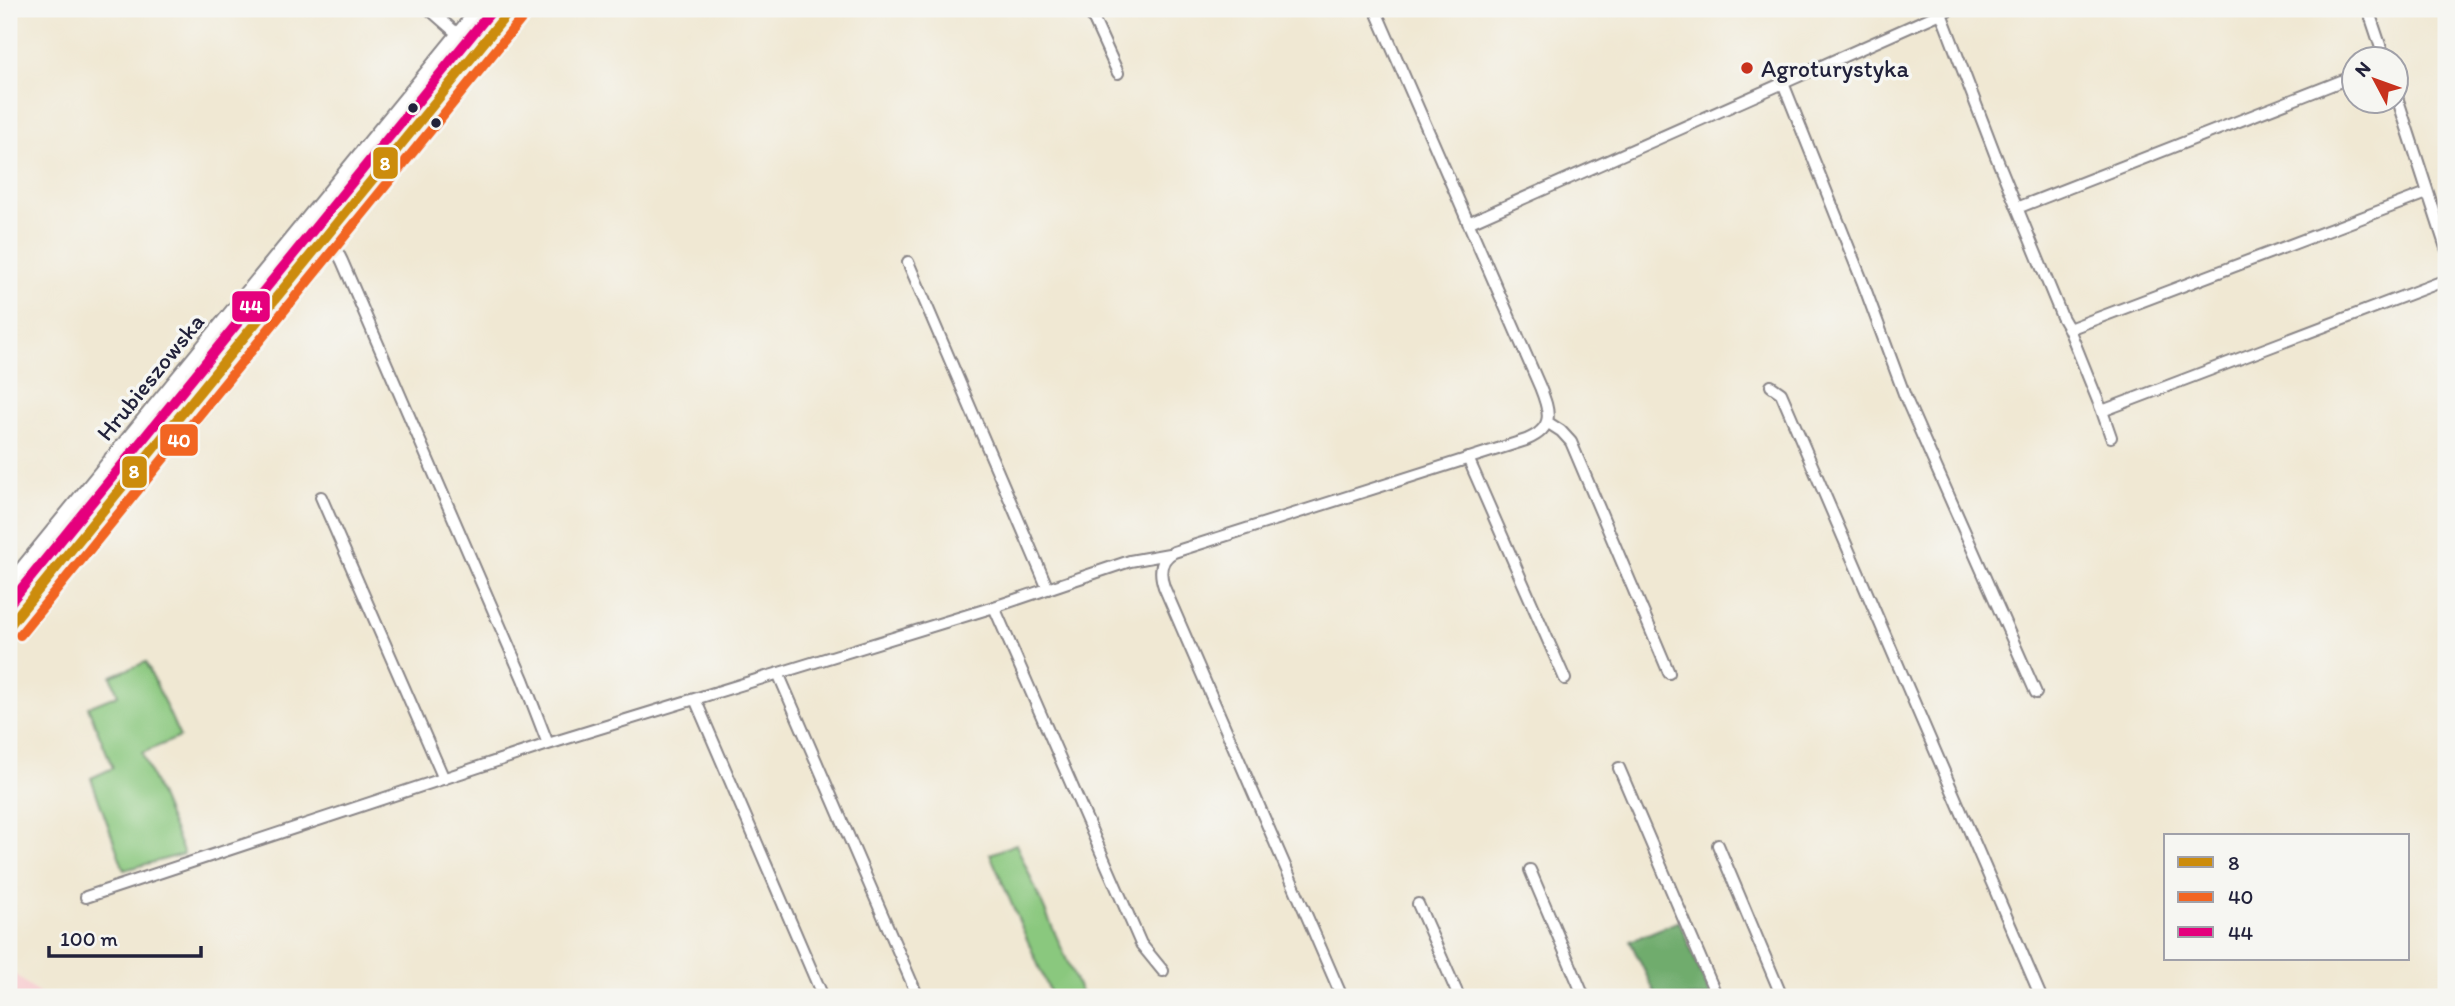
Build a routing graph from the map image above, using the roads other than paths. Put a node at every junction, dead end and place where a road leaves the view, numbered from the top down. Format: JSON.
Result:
{"nodes":[{"id":1,"x":429,"y":9,"type":"edge"},
{"id":2,"x":478,"y":9,"type":"edge"},
{"id":3,"x":511,"y":9,"type":"edge"},
{"id":4,"x":1089,"y":9,"type":"edge"},
{"id":5,"x":1375,"y":9,"type":"edge"},
{"id":6,"x":2368,"y":9,"type":"edge"},
{"id":7,"x":1946,"y":11,"type":"edge"},
{"id":8,"x":460,"y":30,"type":"junction"},
{"id":9,"x":2380,"y":46,"type":"edge"},
{"id":10,"x":480,"y":47,"type":"junction"},
{"id":11,"x":1118,"y":73,"type":"dead end"},
{"id":12,"x":2340,"y":81,"type":"edge"},
{"id":13,"x":1783,"y":83,"type":"junction"},
{"id":14,"x":2403,"y":116,"type":"edge"},
{"id":15,"x":2427,"y":193,"type":"junction"},
{"id":16,"x":2017,"y":208,"type":"junction"},
{"id":17,"x":1468,"y":223,"type":"junction"},
{"id":18,"x":323,"y":240,"type":"junction"},
{"id":19,"x":2446,"y":248,"type":"edge"},
{"id":20,"x":908,"y":262,"type":"dead end"},
{"id":21,"x":2446,"y":280,"type":"edge"},
{"id":22,"x":2069,"y":329,"type":"junction"},
{"id":23,"x":1771,"y":386,"type":"dead end"},
{"id":24,"x":2102,"y":411,"type":"junction"},
{"id":25,"x":1548,"y":422,"type":"junction"},
{"id":26,"x":2110,"y":437,"type":"dead end"},
{"id":27,"x":111,"y":458,"type":"junction"},
{"id":28,"x":1468,"y":458,"type":"junction"},
{"id":29,"x":131,"y":475,"type":"junction"},
{"id":30,"x":321,"y":497,"type":"dead end"},
{"id":31,"x":1169,"y":554,"type":"junction"},
{"id":32,"x":9,"y":584,"type":"edge"},
{"id":33,"x":1048,"y":589,"type":"junction"},
{"id":34,"x":994,"y":607,"type":"junction"},
{"id":35,"x":9,"y":626,"type":"edge"},
{"id":36,"x":778,"y":673,"type":"junction"},
{"id":37,"x":1669,"y":673,"type":"dead end"},
{"id":38,"x":1565,"y":679,"type":"dead end"},
{"id":39,"x":2036,"y":693,"type":"dead end"},
{"id":40,"x":695,"y":699,"type":"junction"},
{"id":41,"x":548,"y":744,"type":"junction"},
{"id":42,"x":1619,"y":768,"type":"dead end"},
{"id":43,"x":444,"y":779,"type":"junction"},
{"id":44,"x":1718,"y":845,"type":"dead end"},
{"id":45,"x":1530,"y":870,"type":"dead end"},
{"id":46,"x":86,"y":897,"type":"dead end"},
{"id":47,"x":1418,"y":904,"type":"dead end"},
{"id":48,"x":1163,"y":971,"type":"dead end"},
{"id":49,"x":823,"y":997,"type":"edge"},
{"id":50,"x":918,"y":997,"type":"edge"},
{"id":51,"x":1342,"y":997,"type":"edge"},
{"id":52,"x":1459,"y":997,"type":"edge"},
{"id":53,"x":1584,"y":997,"type":"edge"},
{"id":54,"x":1717,"y":997,"type":"edge"},
{"id":55,"x":1782,"y":997,"type":"edge"},
{"id":56,"x":2041,"y":997,"type":"edge"}],
"edges":[{"from":1,"to":8,"type":"street"},
{"from":2,"to":8,"type":"main road","name":"Hrubieszowska"},
{"from":3,"to":10,"type":"main road","name":"Hrubieszowska"},
{"from":4,"to":11,"type":"street"},
{"from":5,"to":17,"type":"street"},
{"from":6,"to":9,"type":"street"},
{"from":7,"to":13,"type":"street"},
{"from":7,"to":16,"type":"street"},
{"from":8,"to":10,"type":"street"},
{"from":8,"to":27,"type":"main road","name":"Hrubieszowska"},
{"from":10,"to":18,"type":"main road","name":"Hrubieszowska"},
{"from":12,"to":16,"type":"street"},
{"from":13,"to":17,"type":"street"},
{"from":13,"to":39,"type":"street"},
{"from":14,"to":15,"type":"street"},
{"from":15,"to":19,"type":"street"},
{"from":15,"to":22,"type":"street"},
{"from":16,"to":22,"type":"street"},
{"from":17,"to":25,"type":"street"},
{"from":18,"to":29,"type":"main road","name":"Hrubieszowska"},
{"from":18,"to":41,"type":"street"},
{"from":20,"to":33,"type":"street"},
{"from":21,"to":24,"type":"street"},
{"from":22,"to":24,"type":"street"},
{"from":23,"to":56,"type":"street"},
{"from":24,"to":26,"type":"street"},
{"from":25,"to":28,"type":"street"},
{"from":25,"to":37,"type":"street"},
{"from":27,"to":29,"type":"main road"},
{"from":27,"to":32,"type":"main road","name":"Hrubieszowska"},
{"from":28,"to":31,"type":"street"},
{"from":28,"to":38,"type":"street"},
{"from":29,"to":35,"type":"main road","name":"Hrubieszowska"},
{"from":30,"to":43,"type":"street"},
{"from":31,"to":33,"type":"street"},
{"from":31,"to":51,"type":"street"},
{"from":33,"to":34,"type":"street"},
{"from":34,"to":36,"type":"street"},
{"from":34,"to":48,"type":"street"},
{"from":36,"to":40,"type":"street"},
{"from":36,"to":50,"type":"street"},
{"from":40,"to":41,"type":"street"},
{"from":40,"to":49,"type":"street"},
{"from":41,"to":43,"type":"street"},
{"from":42,"to":54,"type":"street"},
{"from":43,"to":46,"type":"street"},
{"from":44,"to":55,"type":"street"},
{"from":45,"to":53,"type":"street"},
{"from":47,"to":52,"type":"street"}]}
